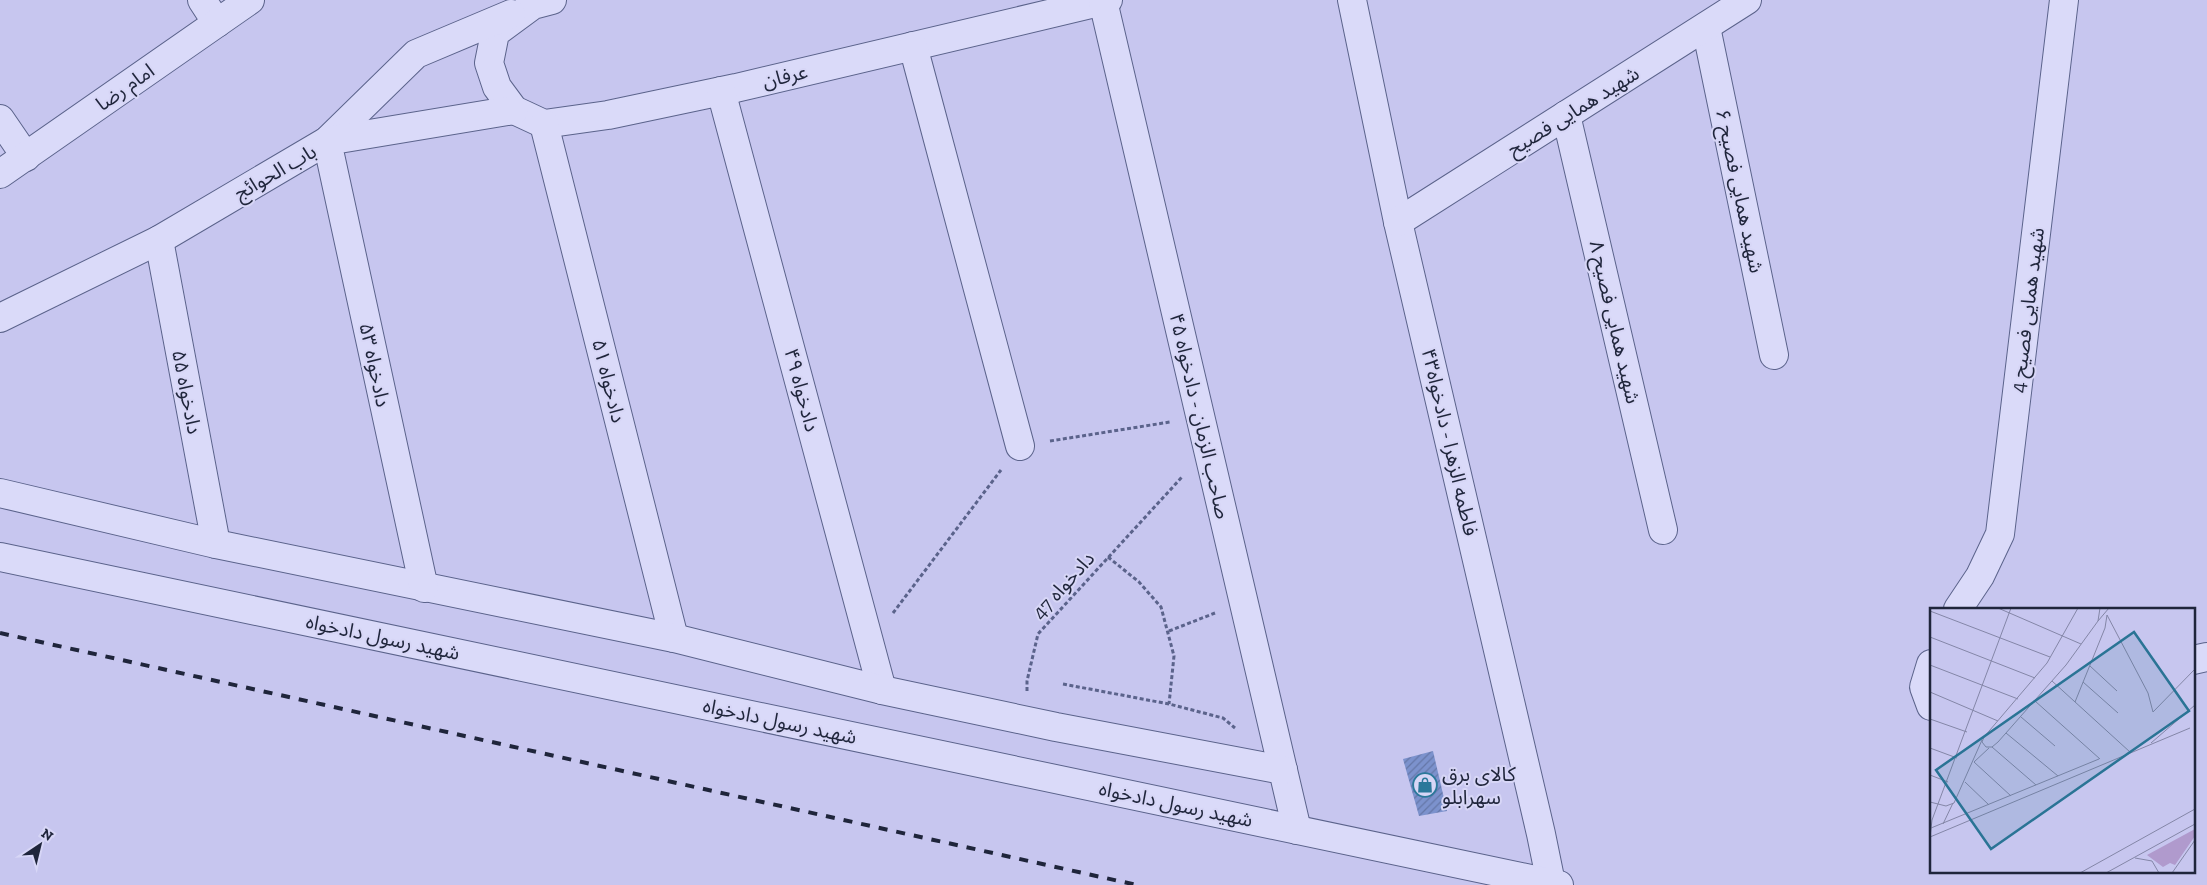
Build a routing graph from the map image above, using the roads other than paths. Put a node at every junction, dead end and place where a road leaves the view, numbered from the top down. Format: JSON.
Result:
{"nodes":[{"id":1,"x":202,"y":0,"type":"edge"},
{"id":2,"x":250,"y":0,"type":"edge"},
{"id":3,"x":1352,"y":0,"type":"edge"},
{"id":4,"x":1747,"y":0,"type":"edge"},
{"id":5,"x":2064,"y":0,"type":"edge"},
{"id":6,"x":1106,"y":1,"type":"edge"},
{"id":7,"x":543,"y":2,"type":"edge"},
{"id":8,"x":217,"y":23,"type":"junction"},
{"id":9,"x":1706,"y":27,"type":"junction"},
{"id":10,"x":913,"y":46,"type":"junction"},
{"id":11,"x":721,"y":91,"type":"junction"},
{"id":12,"x":514,"y":110,"type":"junction"},
{"id":13,"x":1566,"y":115,"type":"junction"},
{"id":14,"x":0,"y":119,"type":"edge"},
{"id":15,"x":544,"y":124,"type":"junction"},
{"id":16,"x":327,"y":141,"type":"junction"},
{"id":17,"x":26,"y":157,"type":"junction"},
{"id":18,"x":0,"y":174,"type":"edge"},
{"id":19,"x":1398,"y":222,"type":"junction"},
{"id":20,"x":159,"y":240,"type":"junction"},
{"id":21,"x":0,"y":318,"type":"edge"},
{"id":22,"x":1774,"y":354,"type":"dead end"},
{"id":23,"x":1020,"y":446,"type":"road end"},
{"id":24,"x":0,"y":493,"type":"edge"},
{"id":25,"x":1663,"y":530,"type":"dead end"},
{"id":26,"x":216,"y":544,"type":"junction"},
{"id":27,"x":0,"y":557,"type":"edge"},
{"id":28,"x":424,"y":588,"type":"junction"},
{"id":29,"x":1959,"y":608,"type":"edge"},
{"id":30,"x":674,"y":638,"type":"junction"},
{"id":31,"x":2207,"y":657,"type":"edge"},
{"id":32,"x":2194,"y":660,"type":"edge"},
{"id":33,"x":1930,"y":667,"type":"edge"},
{"id":34,"x":882,"y":690,"type":"junction"},
{"id":35,"x":1930,"y":703,"type":"edge"},
{"id":36,"x":1283,"y":770,"type":"junction"},
{"id":37,"x":1297,"y":830,"type":"junction"},
{"id":38,"x":1555,"y":884,"type":"edge"}],
"edges":[{"from":1,"to":8,"type":"street"},
{"from":2,"to":8,"type":"street","name":"امام رضا"},
{"from":3,"to":19,"type":"street","name":"فاطمه الزهرا - دادخواه۴۳"},
{"from":4,"to":9,"type":"street","name":"شهید همایی فصیح"},
{"from":5,"to":29,"type":"street","name":"شهید همایی فصیح 4"},
{"from":6,"to":10,"type":"street","name":"عرفان"},
{"from":6,"to":36,"type":"street","name":"صاحب الزمان - دادخواه ۴۵"},
{"from":7,"to":12,"type":"street","name":"باب الحوائج"},
{"from":7,"to":16,"type":"street","name":"باب الحوائج"},
{"from":8,"to":17,"type":"street","name":"امام رضا"},
{"from":9,"to":13,"type":"street","name":"شهید همایی فصیح"},
{"from":9,"to":22,"type":"street","name":"شهید همایی فصیح ۶"},
{"from":10,"to":11,"type":"street","name":"عرفان"},
{"from":10,"to":23,"type":"street"},
{"from":11,"to":15,"type":"street","name":"عرفان"},
{"from":11,"to":34,"type":"street","name":"دادخواه ۴۹"},
{"from":12,"to":15,"type":"street"},
{"from":12,"to":16,"type":"street"},
{"from":13,"to":19,"type":"street","name":"شهید همایی فصیح"},
{"from":13,"to":25,"type":"street","name":"شهید همایی فصیح ۸"},
{"from":14,"to":17,"type":"street"},
{"from":15,"to":30,"type":"street","name":"دادخواه ۵۱"},
{"from":16,"to":20,"type":"street","name":"باب الحوائج"},
{"from":16,"to":28,"type":"street","name":"دادخواه ۵۳"},
{"from":17,"to":18,"type":"street","name":"امام رضا"},
{"from":19,"to":38,"type":"street","name":"فاطمه الزهرا - دادخواه۴۳"},
{"from":20,"to":21,"type":"street","name":"باب الحوائج"},
{"from":20,"to":26,"type":"street","name":"دادخواه ۵۵"},
{"from":24,"to":26,"type":"street"},
{"from":26,"to":28,"type":"street"},
{"from":27,"to":37,"type":"street","name":"شهید رسول دادخواه"},
{"from":28,"to":30,"type":"street"},
{"from":30,"to":34,"type":"street"},
{"from":31,"to":32,"type":"street"},
{"from":33,"to":35,"type":"street"},
{"from":34,"to":36,"type":"street"},
{"from":36,"to":37,"type":"street","name":"صاحب الزمان - دادخواه ۴۵"},
{"from":37,"to":38,"type":"street","name":"شهید رسول دادخواه"}]}
